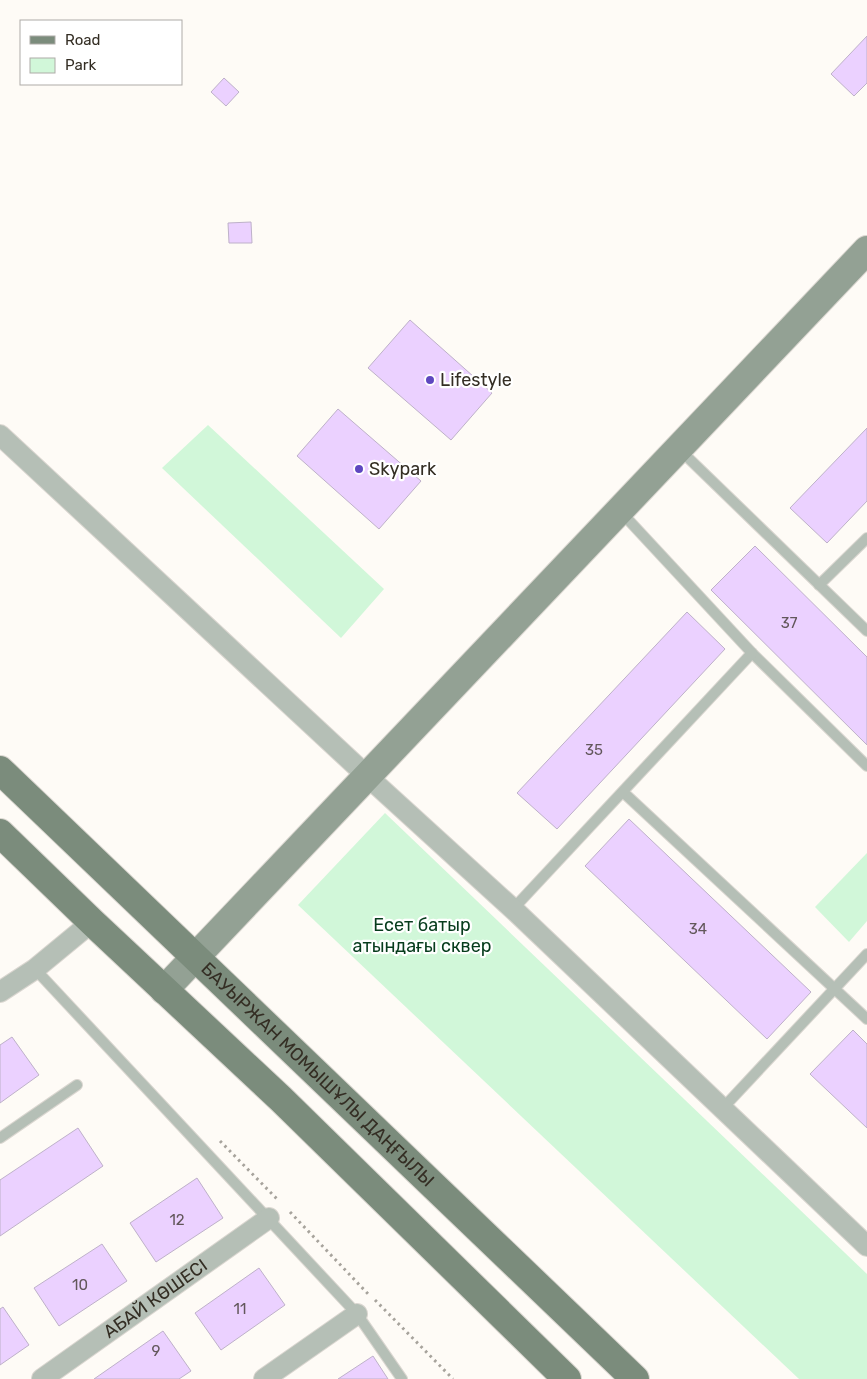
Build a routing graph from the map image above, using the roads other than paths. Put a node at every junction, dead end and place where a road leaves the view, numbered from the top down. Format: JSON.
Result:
{"nodes":[{"id":1,"x":867,"y":250,"type":"edge"},
{"id":2,"x":0,"y":435,"type":"edge"},
{"id":3,"x":678,"y":448,"type":"junction"},
{"id":4,"x":620,"y":510,"type":"junction"},
{"id":5,"x":867,"y":538,"type":"edge"},
{"id":6,"x":819,"y":585,"type":"junction"},
{"id":7,"x":867,"y":631,"type":"edge"},
{"id":8,"x":752,"y":653,"type":"junction"},
{"id":9,"x":867,"y":766,"type":"edge"},
{"id":10,"x":0,"y":770,"type":"edge"},
{"id":11,"x":367,"y":776,"type":"junction"},
{"id":12,"x":622,"y":792,"type":"junction"},
{"id":13,"x":0,"y":833,"type":"edge"},
{"id":14,"x":513,"y":909,"type":"junction"},
{"id":15,"x":92,"y":922,"type":"junction"},
{"id":16,"x":867,"y":954,"type":"edge"},
{"id":17,"x":196,"y":958,"type":"junction"},
{"id":18,"x":35,"y":969,"type":"junction"},
{"id":19,"x":835,"y":989,"type":"junction"},
{"id":20,"x":164,"y":990,"type":"junction"},
{"id":21,"x":0,"y":992,"type":"edge"},
{"id":22,"x":867,"y":1019,"type":"edge"},
{"id":23,"x":77,"y":1085,"type":"dead end"},
{"id":24,"x":723,"y":1108,"type":"junction"},
{"id":25,"x":0,"y":1138,"type":"edge"},
{"id":26,"x":275,"y":1211,"type":"junction"},
{"id":27,"x":867,"y":1246,"type":"edge"},
{"id":28,"x":357,"y":1314,"type":"junction"},
{"id":29,"x":42,"y":1379,"type":"edge"},
{"id":30,"x":264,"y":1379,"type":"edge"},
{"id":31,"x":402,"y":1379,"type":"edge"},
{"id":32,"x":567,"y":1379,"type":"edge"},
{"id":33,"x":635,"y":1379,"type":"edge"}],
"edges":[{"from":1,"to":3,"type":"street"},
{"from":2,"to":11,"type":"street"},
{"from":3,"to":4,"type":"street"},
{"from":3,"to":6,"type":"lane"},
{"from":4,"to":8,"type":"lane"},
{"from":4,"to":11,"type":"street"},
{"from":5,"to":6,"type":"lane"},
{"from":6,"to":7,"type":"lane"},
{"from":8,"to":9,"type":"lane"},
{"from":8,"to":12,"type":"lane"},
{"from":10,"to":17,"type":"main road","name":"БАУЫРЖАН МОМЫШҰЛЫ ДАҢҒЫЛЫ"},
{"from":11,"to":14,"type":"street"},
{"from":11,"to":17,"type":"street"},
{"from":12,"to":14,"type":"lane"},
{"from":12,"to":19,"type":"lane"},
{"from":13,"to":15,"type":"main road"},
{"from":14,"to":24,"type":"street"},
{"from":15,"to":18,"type":"street"},
{"from":15,"to":20,"type":"main road"},
{"from":16,"to":19,"type":"lane"},
{"from":17,"to":20,"type":"street"},
{"from":17,"to":33,"type":"main road","name":"БАУЫРЖАН МОМЫШҰЛЫ ДАҢҒЫЛЫ"},
{"from":18,"to":21,"type":"street"},
{"from":18,"to":26,"type":"lane"},
{"from":19,"to":22,"type":"lane"},
{"from":19,"to":24,"type":"lane"},
{"from":20,"to":32,"type":"main road"},
{"from":23,"to":25,"type":"lane"},
{"from":24,"to":27,"type":"street"},
{"from":26,"to":28,"type":"lane"},
{"from":26,"to":29,"type":"street","name":"АБАЙ КӨШЕСІ"},
{"from":28,"to":30,"type":"street"},
{"from":28,"to":31,"type":"lane"}]}
